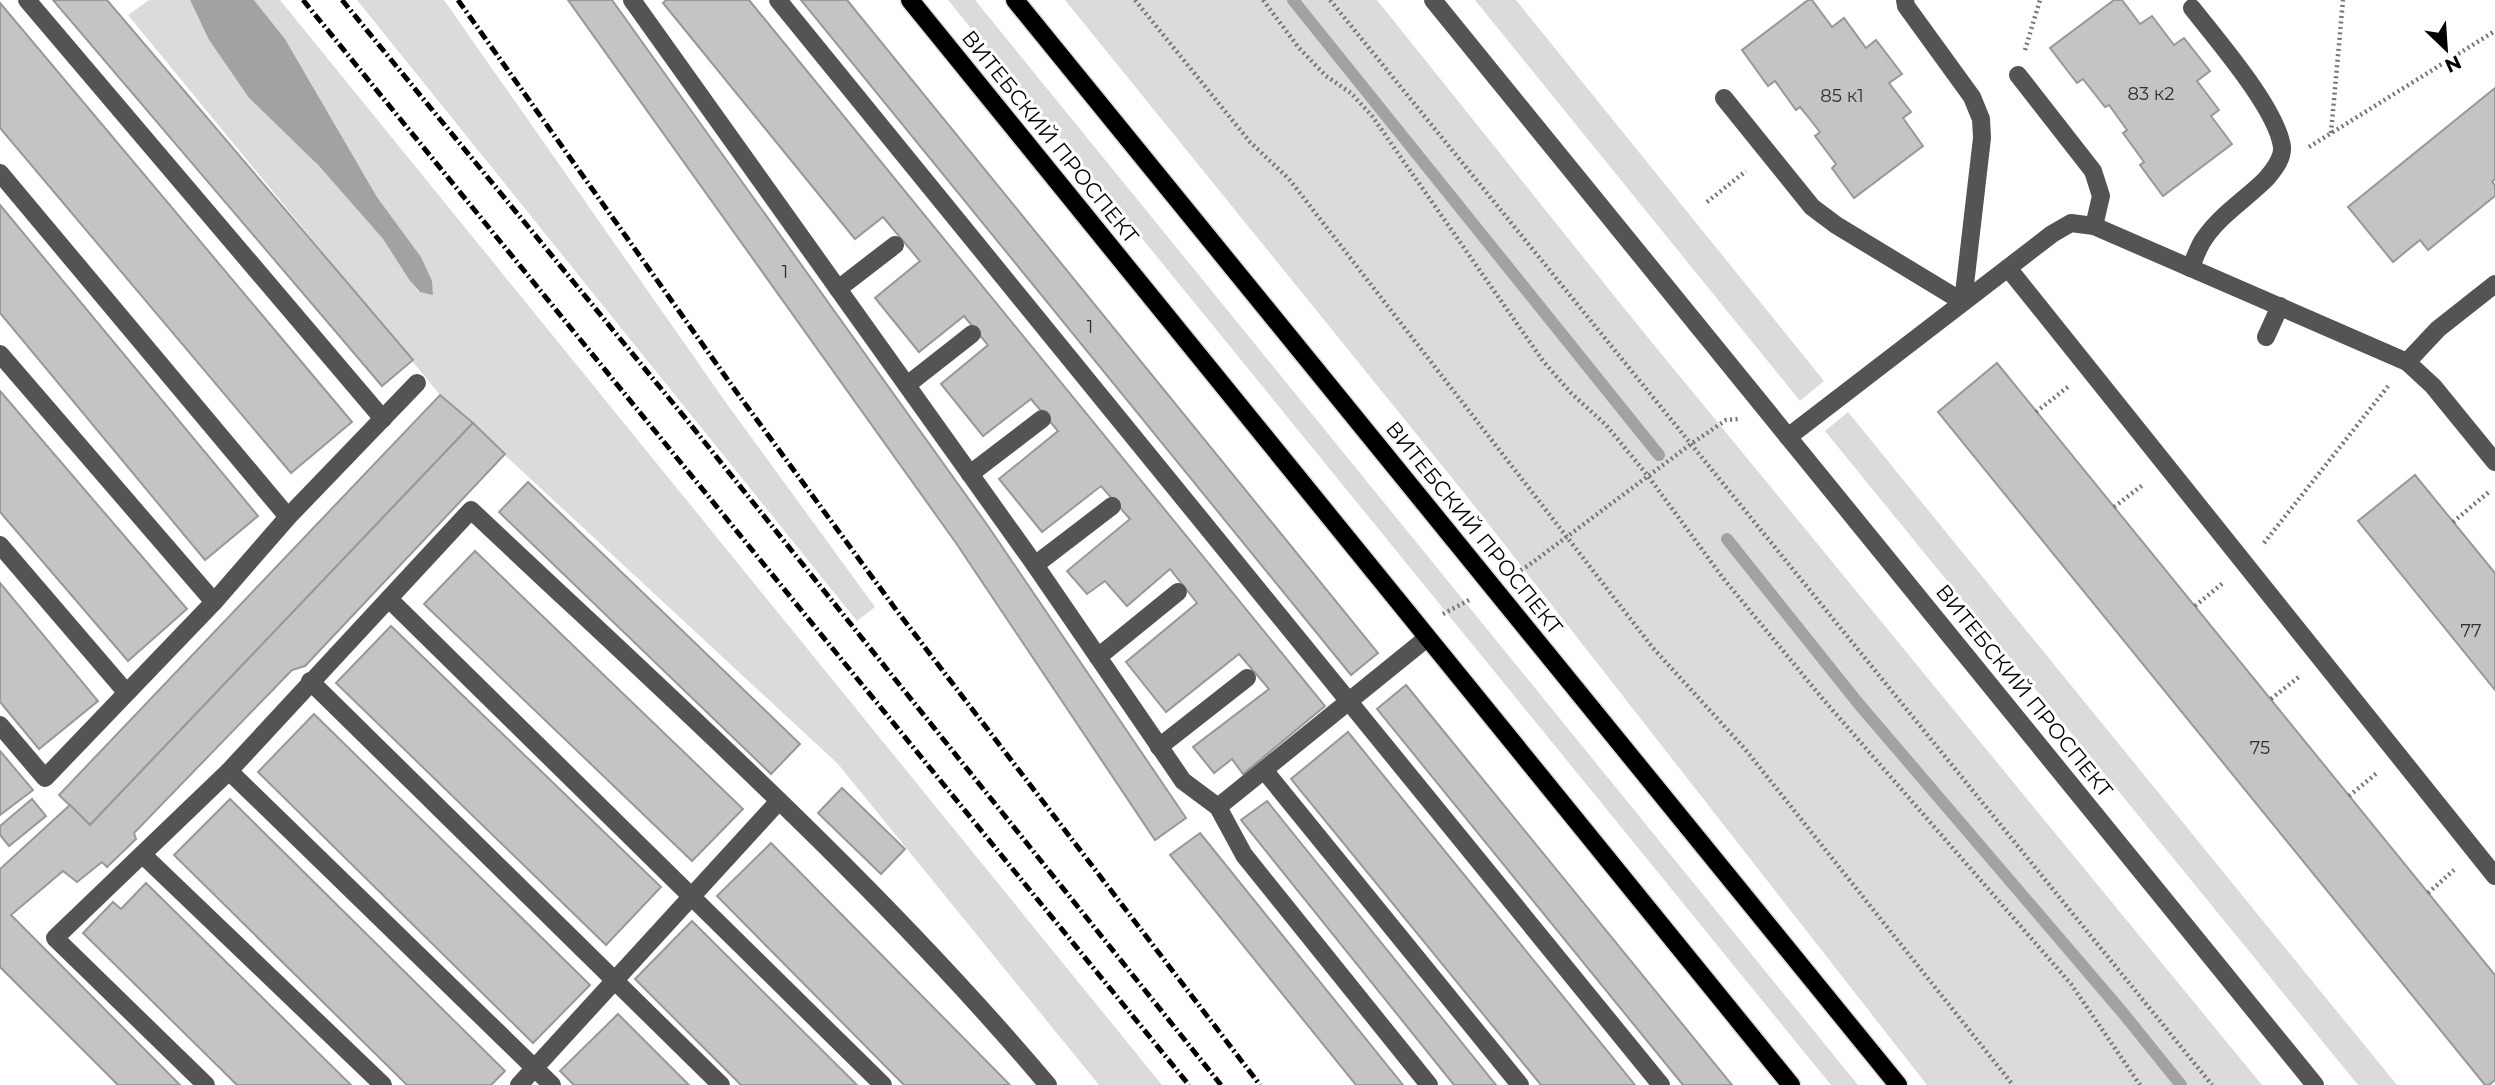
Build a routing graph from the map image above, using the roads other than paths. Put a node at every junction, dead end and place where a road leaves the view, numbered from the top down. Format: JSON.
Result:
{"nodes":[{"id":1,"x":27,"y":0,"type":"edge"},
{"id":2,"x":632,"y":0,"type":"edge"},
{"id":3,"x":778,"y":0,"type":"edge"},
{"id":4,"x":909,"y":0,"type":"edge"},
{"id":5,"x":1014,"y":0,"type":"edge"},
{"id":6,"x":1435,"y":0,"type":"edge"},
{"id":7,"x":1905,"y":0,"type":"edge"},
{"id":8,"x":2192,"y":8,"type":"dead end"},
{"id":9,"x":2018,"y":75,"type":"road end"},
{"id":10,"x":1724,"y":98,"type":"dead end"},
{"id":11,"x":0,"y":173,"type":"edge"},
{"id":12,"x":2094,"y":226,"type":"junction"},
{"id":13,"x":895,"y":245,"type":"dead end"},
{"id":14,"x":2008,"y":268,"type":"junction"},
{"id":15,"x":2190,"y":268,"type":"junction"},
{"id":16,"x":2495,"y":284,"type":"edge"},
{"id":17,"x":838,"y":289,"type":"junction"},
{"id":18,"x":1963,"y":302,"type":"junction"},
{"id":19,"x":2280,"y":306,"type":"junction"},
{"id":20,"x":972,"y":334,"type":"dead end"},
{"id":21,"x":2266,"y":337,"type":"dead end"},
{"id":22,"x":0,"y":354,"type":"edge"},
{"id":23,"x":2407,"y":362,"type":"junction"},
{"id":24,"x":417,"y":383,"type":"dead end"},
{"id":25,"x":907,"y":386,"type":"junction"},
{"id":26,"x":383,"y":419,"type":"junction"},
{"id":27,"x":1042,"y":419,"type":"dead end"},
{"id":28,"x":1788,"y":437,"type":"junction"},
{"id":29,"x":2495,"y":462,"type":"edge"},
{"id":30,"x":970,"y":474,"type":"junction"},
{"id":31,"x":1112,"y":506,"type":"dead end"},
{"id":32,"x":288,"y":517,"type":"junction"},
{"id":33,"x":0,"y":545,"type":"edge"},
{"id":34,"x":1035,"y":565,"type":"junction"},
{"id":35,"x":1178,"y":592,"type":"dead end"},
{"id":36,"x":389,"y":598,"type":"junction"},
{"id":37,"x":214,"y":603,"type":"junction"},
{"id":38,"x":1427,"y":638,"type":"junction"},
{"id":39,"x":1098,"y":657,"type":"junction"},
{"id":40,"x":1247,"y":678,"type":"dead end"},
{"id":41,"x":310,"y":681,"type":"junction"},
{"id":42,"x":126,"y":692,"type":"junction"},
{"id":43,"x":1349,"y":701,"type":"junction"},
{"id":44,"x":0,"y":725,"type":"edge"},
{"id":45,"x":1159,"y":747,"type":"junction"},
{"id":46,"x":1264,"y":770,"type":"junction"},
{"id":47,"x":229,"y":771,"type":"junction"},
{"id":48,"x":779,"y":801,"type":"junction"},
{"id":49,"x":1218,"y":807,"type":"junction"},
{"id":50,"x":143,"y":855,"type":"junction"},
{"id":51,"x":2495,"y":876,"type":"edge"},
{"id":52,"x":692,"y":896,"type":"junction"},
{"id":53,"x":615,"y":981,"type":"junction"},
{"id":54,"x":535,"y":1068,"type":"junction"},
{"id":55,"x":206,"y":1085,"type":"edge"},
{"id":56,"x":383,"y":1085,"type":"edge"},
{"id":57,"x":519,"y":1085,"type":"edge"},
{"id":58,"x":552,"y":1085,"type":"edge"},
{"id":59,"x":721,"y":1085,"type":"edge"},
{"id":60,"x":883,"y":1085,"type":"edge"},
{"id":61,"x":1048,"y":1085,"type":"edge"},
{"id":62,"x":1429,"y":1085,"type":"edge"},
{"id":63,"x":1520,"y":1085,"type":"edge"},
{"id":64,"x":1661,"y":1085,"type":"edge"},
{"id":65,"x":1791,"y":1085,"type":"edge"},
{"id":66,"x":1898,"y":1085,"type":"edge"},
{"id":67,"x":2315,"y":1085,"type":"edge"}],
"edges":[{"from":1,"to":26,"type":"street"},
{"from":2,"to":17,"type":"street"},
{"from":3,"to":43,"type":"street"},
{"from":4,"to":38,"type":"main road","name":"ВИТЕБСКИЙ ПРОСПЕКТ"},
{"from":5,"to":66,"type":"main road","name":"ВИТЕБСКИЙ ПРОСПЕКТ"},
{"from":6,"to":28,"type":"street","name":"ВИТЕБСКИЙ ПРОСПЕКТ"},
{"from":7,"to":18,"type":"street"},
{"from":8,"to":15,"type":"street"},
{"from":9,"to":12,"type":"street"},
{"from":10,"to":18,"type":"street"},
{"from":11,"to":32,"type":"street"},
{"from":12,"to":14,"type":"street"},
{"from":12,"to":15,"type":"street"},
{"from":13,"to":17,"type":"street"},
{"from":14,"to":18,"type":"street"},
{"from":14,"to":51,"type":"street"},
{"from":15,"to":19,"type":"street"},
{"from":16,"to":23,"type":"street"},
{"from":17,"to":25,"type":"street"},
{"from":18,"to":28,"type":"street"},
{"from":19,"to":21,"type":"street"},
{"from":19,"to":23,"type":"street"},
{"from":20,"to":25,"type":"street"},
{"from":22,"to":37,"type":"street"},
{"from":23,"to":29,"type":"street"},
{"from":24,"to":26,"type":"street"},
{"from":25,"to":30,"type":"street"},
{"from":26,"to":32,"type":"street"},
{"from":27,"to":30,"type":"street"},
{"from":28,"to":67,"type":"street","name":"ВИТЕБСКИЙ ПРОСПЕКТ"},
{"from":30,"to":34,"type":"street"},
{"from":31,"to":34,"type":"street"},
{"from":32,"to":37,"type":"street"},
{"from":33,"to":42,"type":"street"},
{"from":34,"to":39,"type":"street"},
{"from":35,"to":39,"type":"street"},
{"from":36,"to":41,"type":"street"},
{"from":36,"to":48,"type":"street"},
{"from":36,"to":52,"type":"street"},
{"from":37,"to":42,"type":"street"},
{"from":38,"to":43,"type":"street"},
{"from":38,"to":65,"type":"main road","name":"ВИТЕБСКИЙ ПРОСПЕКТ"},
{"from":39,"to":45,"type":"street"},
{"from":40,"to":45,"type":"street"},
{"from":41,"to":47,"type":"street"},
{"from":41,"to":53,"type":"street"},
{"from":42,"to":44,"type":"street"},
{"from":43,"to":46,"type":"street"},
{"from":43,"to":64,"type":"street"},
{"from":45,"to":49,"type":"street"},
{"from":46,"to":49,"type":"street"},
{"from":46,"to":63,"type":"street"},
{"from":47,"to":50,"type":"street"},
{"from":47,"to":54,"type":"street"},
{"from":48,"to":52,"type":"street"},
{"from":48,"to":61,"type":"street"},
{"from":49,"to":62,"type":"street"},
{"from":50,"to":55,"type":"street"},
{"from":50,"to":56,"type":"street"},
{"from":52,"to":53,"type":"street"},
{"from":52,"to":60,"type":"street"},
{"from":53,"to":54,"type":"street"},
{"from":53,"to":59,"type":"street"},
{"from":54,"to":57,"type":"street"},
{"from":54,"to":58,"type":"street"}]}
